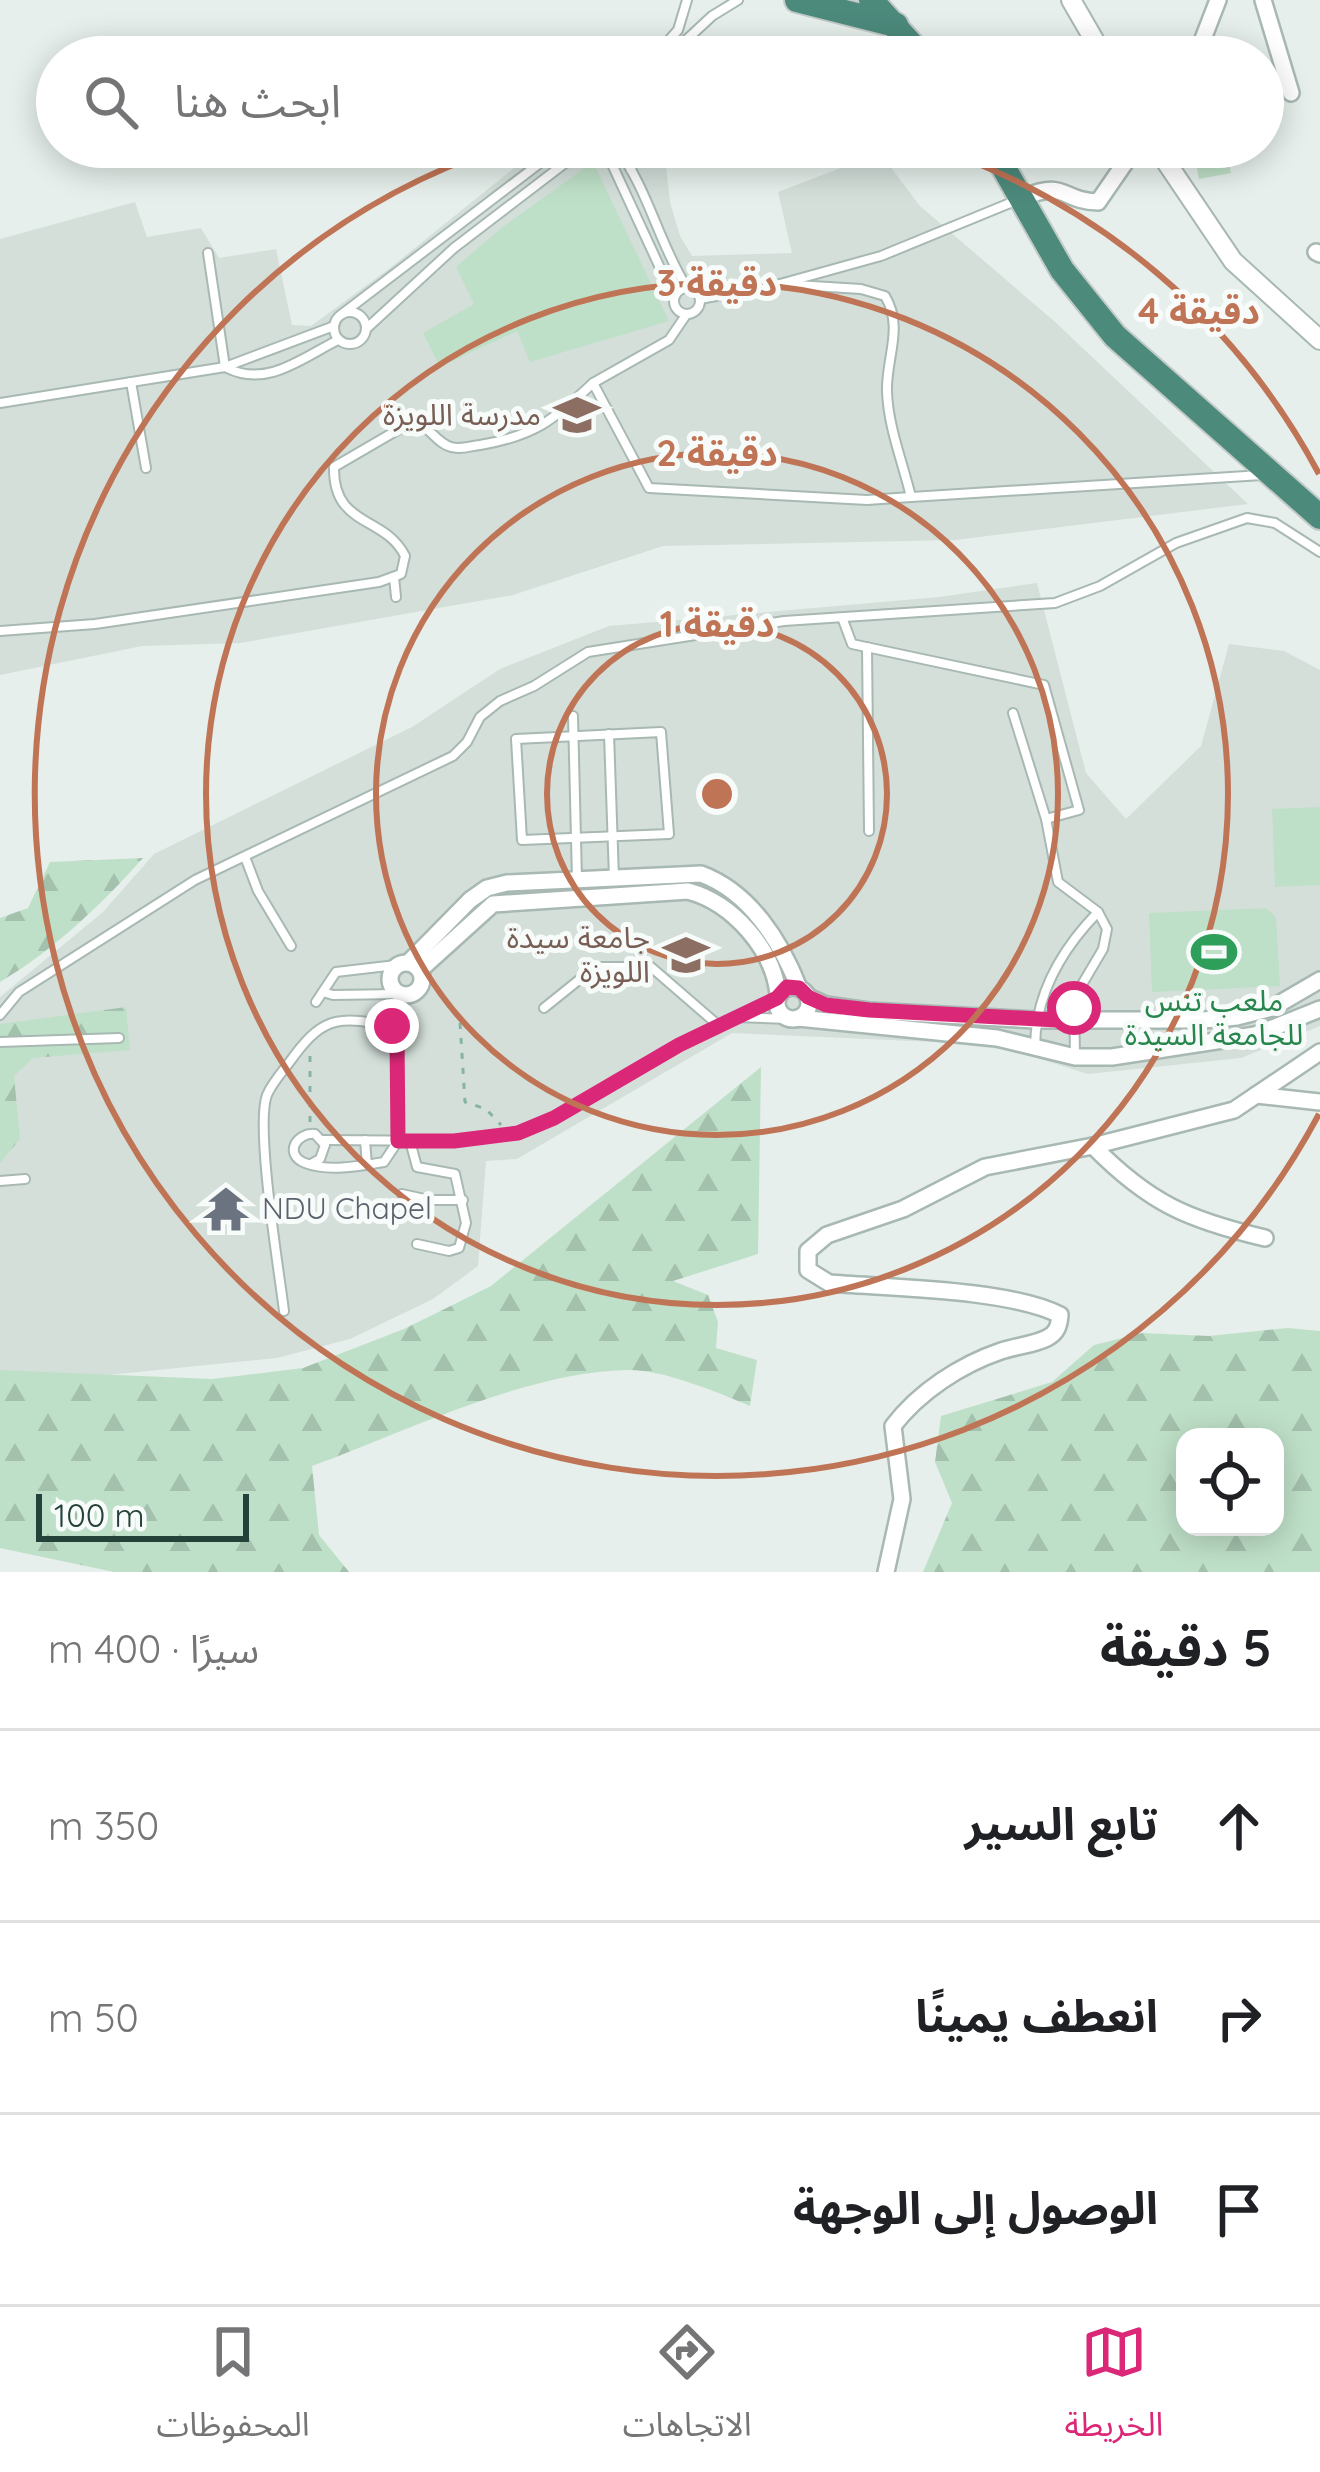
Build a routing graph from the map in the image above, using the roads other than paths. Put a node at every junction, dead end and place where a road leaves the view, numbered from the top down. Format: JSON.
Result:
{"nodes":[{"id":1,"x":687,"y":0,"type":"edge"},
{"id":2,"x":738,"y":0,"type":"edge"},
{"id":3,"x":797,"y":0,"type":"edge"},
{"id":4,"x":871,"y":0,"type":"edge"},
{"id":5,"x":1071,"y":0,"type":"edge"},
{"id":6,"x":1218,"y":0,"type":"edge"},
{"id":7,"x":1263,"y":0,"type":"edge"},
{"id":8,"x":896,"y":25,"type":"junction"},
{"id":9,"x":673,"y":36,"type":"edge"},
{"id":10,"x":691,"y":36,"type":"edge"},
{"id":11,"x":905,"y":36,"type":"edge"},
{"id":12,"x":1092,"y":36,"type":"edge"},
{"id":13,"x":1204,"y":36,"type":"edge"},
{"id":14,"x":1274,"y":36,"type":"edge"},
{"id":15,"x":1284,"y":70,"type":"edge"},
{"id":16,"x":1291,"y":93,"type":"dead end"},
{"id":17,"x":533,"y":168,"type":"edge"},
{"id":18,"x":559,"y":168,"type":"edge"},
{"id":19,"x":614,"y":168,"type":"edge"},
{"id":20,"x":629,"y":168,"type":"edge"},
{"id":21,"x":632,"y":168,"type":"edge"},
{"id":22,"x":1004,"y":168,"type":"edge"},
{"id":23,"x":1121,"y":168,"type":"edge"},
{"id":24,"x":1170,"y":168,"type":"edge"},
{"id":25,"x":631,"y":172,"type":"junction"},
{"id":26,"x":1022,"y":198,"type":"junction"},
{"id":27,"x":208,"y":253,"type":"dead end"},
{"id":28,"x":780,"y":284,"type":"junction"},
{"id":29,"x":687,"y":288,"type":"junction"},
{"id":30,"x":674,"y":298,"type":"junction"},
{"id":31,"x":700,"y":299,"type":"junction"},
{"id":32,"x":342,"y":314,"type":"junction"},
{"id":33,"x":686,"y":315,"type":"junction"},
{"id":34,"x":334,"y":326,"type":"junction"},
{"id":35,"x":366,"y":329,"type":"junction"},
{"id":36,"x":338,"y":340,"type":"junction"},
{"id":37,"x":1320,"y":340,"type":"edge"},
{"id":38,"x":226,"y":367,"type":"junction"},
{"id":39,"x":130,"y":382,"type":"junction"},
{"id":40,"x":593,"y":383,"type":"junction"},
{"id":41,"x":0,"y":404,"type":"edge"},
{"id":42,"x":146,"y":468,"type":"dead end"},
{"id":43,"x":1272,"y":475,"type":"junction"},
{"id":44,"x":911,"y":496,"type":"junction"},
{"id":45,"x":1307,"y":496,"type":"edge"},
{"id":46,"x":1320,"y":518,"type":"edge"},
{"id":47,"x":1320,"y":552,"type":"edge"},
{"id":48,"x":394,"y":577,"type":"junction"},
{"id":49,"x":396,"y":596,"type":"dead end"},
{"id":50,"x":843,"y":620,"type":"junction"},
{"id":51,"x":0,"y":631,"type":"edge"},
{"id":52,"x":867,"y":647,"type":"junction"},
{"id":53,"x":1013,"y":712,"type":"dead end"},
{"id":54,"x":573,"y":716,"type":"dead end"},
{"id":55,"x":609,"y":734,"type":"junction"},
{"id":56,"x":573,"y":736,"type":"junction"},
{"id":57,"x":1046,"y":819,"type":"junction"},
{"id":58,"x":869,"y":831,"type":"dead end"},
{"id":59,"x":613,"y":836,"type":"junction"},
{"id":60,"x":576,"y":838,"type":"junction"},
{"id":61,"x":245,"y":857,"type":"junction"},
{"id":62,"x":614,"y":880,"type":"junction"},
{"id":63,"x":578,"y":881,"type":"junction"},
{"id":64,"x":1098,"y":912,"type":"junction"},
{"id":65,"x":291,"y":946,"type":"dead end"},
{"id":66,"x":408,"y":966,"type":"junction"},
{"id":67,"x":1320,"y":980,"type":"edge"},
{"id":68,"x":19,"y":992,"type":"junction"},
{"id":69,"x":323,"y":992,"type":"junction"},
{"id":70,"x":804,"y":993,"type":"junction"},
{"id":71,"x":398,"y":994,"type":"junction"},
{"id":72,"x":777,"y":997,"type":"junction"},
{"id":73,"x":0,"y":1001,"type":"edge"},
{"id":74,"x":316,"y":1003,"type":"dead end"},
{"id":75,"x":544,"y":1008,"type":"dead end"},
{"id":76,"x":1320,"y":1010,"type":"edge"},
{"id":77,"x":0,"y":1015,"type":"edge"},
{"id":78,"x":734,"y":1017,"type":"junction"},
{"id":79,"x":793,"y":1018,"type":"junction"},
{"id":80,"x":1035,"y":1021,"type":"junction"},
{"id":81,"x":1075,"y":1021,"type":"junction"},
{"id":82,"x":718,"y":1025,"type":"junction"},
{"id":83,"x":118,"y":1038,"type":"dead end"},
{"id":84,"x":0,"y":1042,"type":"edge"},
{"id":85,"x":1035,"y":1049,"type":"junction"},
{"id":86,"x":1320,"y":1052,"type":"edge"},
{"id":87,"x":1075,"y":1057,"type":"junction"},
{"id":88,"x":1256,"y":1095,"type":"junction"},
{"id":89,"x":1320,"y":1102,"type":"edge"},
{"id":90,"x":323,"y":1140,"type":"junction"},
{"id":91,"x":365,"y":1141,"type":"junction"},
{"id":92,"x":398,"y":1141,"type":"junction"},
{"id":93,"x":410,"y":1142,"type":"junction"},
{"id":94,"x":1093,"y":1146,"type":"junction"},
{"id":95,"x":311,"y":1164,"type":"junction"},
{"id":96,"x":367,"y":1165,"type":"junction"},
{"id":97,"x":25,"y":1179,"type":"dead end"},
{"id":98,"x":0,"y":1181,"type":"edge"},
{"id":99,"x":402,"y":1194,"type":"dead end"},
{"id":100,"x":463,"y":1200,"type":"junction"},
{"id":101,"x":1265,"y":1238,"type":"dead end"},
{"id":102,"x":417,"y":1244,"type":"dead end"},
{"id":103,"x":284,"y":1311,"type":"dead end"},
{"id":104,"x":886,"y":1572,"type":"edge"}],
"edges":[{"from":1,"to":9,"type":"lane"},
{"from":2,"to":10,"type":"lane"},
{"from":3,"to":8,"type":"highway"},
{"from":4,"to":8,"type":"highway"},
{"from":5,"to":12,"type":"street"},
{"from":6,"to":13,"type":"street"},
{"from":7,"to":14,"type":"street"},
{"from":8,"to":11,"type":"highway"},
{"from":15,"to":16,"type":"street"},
{"from":17,"to":32,"type":"lane"},
{"from":18,"to":35,"type":"lane"},
{"from":19,"to":30,"type":"lane"},
{"from":20,"to":25,"type":"lane"},
{"from":21,"to":25,"type":"lane"},
{"from":22,"to":26,"type":"highway"},
{"from":23,"to":26,"type":"street"},
{"from":24,"to":37,"type":"street"},
{"from":25,"to":29,"type":"lane"},
{"from":26,"to":28,"type":"lane"},
{"from":26,"to":43,"type":"highway"},
{"from":27,"to":38,"type":"lane"},
{"from":28,"to":31,"type":"lane"},
{"from":28,"to":44,"type":"lane"},
{"from":29,"to":30,"type":"lane"},
{"from":29,"to":31,"type":"lane"},
{"from":30,"to":33,"type":"lane"},
{"from":31,"to":33,"type":"lane"},
{"from":32,"to":34,"type":"lane"},
{"from":32,"to":35,"type":"lane"},
{"from":33,"to":40,"type":"lane"},
{"from":34,"to":36,"type":"lane"},
{"from":34,"to":38,"type":"lane"},
{"from":35,"to":36,"type":"lane"},
{"from":36,"to":38,"type":"lane"},
{"from":38,"to":39,"type":"lane"},
{"from":39,"to":41,"type":"lane"},
{"from":39,"to":42,"type":"lane"},
{"from":40,"to":44,"type":"lane"},
{"from":40,"to":48,"type":"lane"},
{"from":43,"to":44,"type":"lane"},
{"from":43,"to":45,"type":"highway"},
{"from":45,"to":46,"type":"highway"},
{"from":47,"to":50,"type":"lane"},
{"from":48,"to":49,"type":"lane"},
{"from":48,"to":51,"type":"lane"},
{"from":50,"to":52,"type":"lane"},
{"from":50,"to":61,"type":"lane"},
{"from":52,"to":57,"type":"lane"},
{"from":52,"to":58,"type":"lane"},
{"from":53,"to":57,"type":"lane"},
{"from":54,"to":56,"type":"lane"},
{"from":55,"to":56,"type":"lane"},
{"from":55,"to":59,"type":"lane"},
{"from":55,"to":59,"type":"lane"},
{"from":56,"to":60,"type":"lane"},
{"from":56,"to":60,"type":"lane"},
{"from":57,"to":64,"type":"lane"},
{"from":59,"to":60,"type":"lane"},
{"from":59,"to":62,"type":"lane"},
{"from":60,"to":63,"type":"lane"},
{"from":61,"to":65,"type":"lane"},
{"from":61,"to":68,"type":"lane"},
{"from":62,"to":63,"type":"street"},
{"from":62,"to":70,"type":"street"},
{"from":63,"to":66,"type":"street"},
{"from":64,"to":80,"type":"lane"},
{"from":64,"to":81,"type":"lane"},
{"from":66,"to":69,"type":"lane"},
{"from":66,"to":71,"type":"street"},
{"from":66,"to":71,"type":"street"},
{"from":66,"to":72,"type":"street"},
{"from":67,"to":81,"type":"street"},
{"from":68,"to":73,"type":"lane"},
{"from":68,"to":77,"type":"lane"},
{"from":69,"to":71,"type":"lane"},
{"from":69,"to":74,"type":"lane"},
{"from":70,"to":72,"type":"street"},
{"from":70,"to":79,"type":"street"},
{"from":70,"to":80,"type":"street"},
{"from":72,"to":78,"type":"lane"},
{"from":72,"to":79,"type":"street"},
{"from":75,"to":82,"type":"lane"},
{"from":76,"to":87,"type":"street"},
{"from":78,"to":79,"type":"lane"},
{"from":78,"to":82,"type":"lane"},
{"from":79,"to":85,"type":"street"},
{"from":80,"to":81,"type":"street"},
{"from":80,"to":85,"type":"lane"},
{"from":81,"to":87,"type":"lane"},
{"from":82,"to":93,"type":"lane"},
{"from":83,"to":84,"type":"lane"},
{"from":85,"to":87,"type":"street"},
{"from":86,"to":88,"type":"street"},
{"from":88,"to":89,"type":"street"},
{"from":88,"to":94,"type":"street"},
{"from":90,"to":91,"type":"lane"},
{"from":90,"to":95,"type":"lane"},
{"from":90,"to":95,"type":"lane"},
{"from":91,"to":92,"type":"lane"},
{"from":91,"to":96,"type":"lane"},
{"from":92,"to":93,"type":"lane"},
{"from":92,"to":96,"type":"lane"},
{"from":92,"to":103,"type":"lane"},
{"from":93,"to":100,"type":"lane"},
{"from":94,"to":101,"type":"street"},
{"from":94,"to":104,"type":"street"},
{"from":95,"to":96,"type":"lane"},
{"from":97,"to":98,"type":"lane"},
{"from":99,"to":100,"type":"lane"},
{"from":100,"to":102,"type":"lane"}]}
